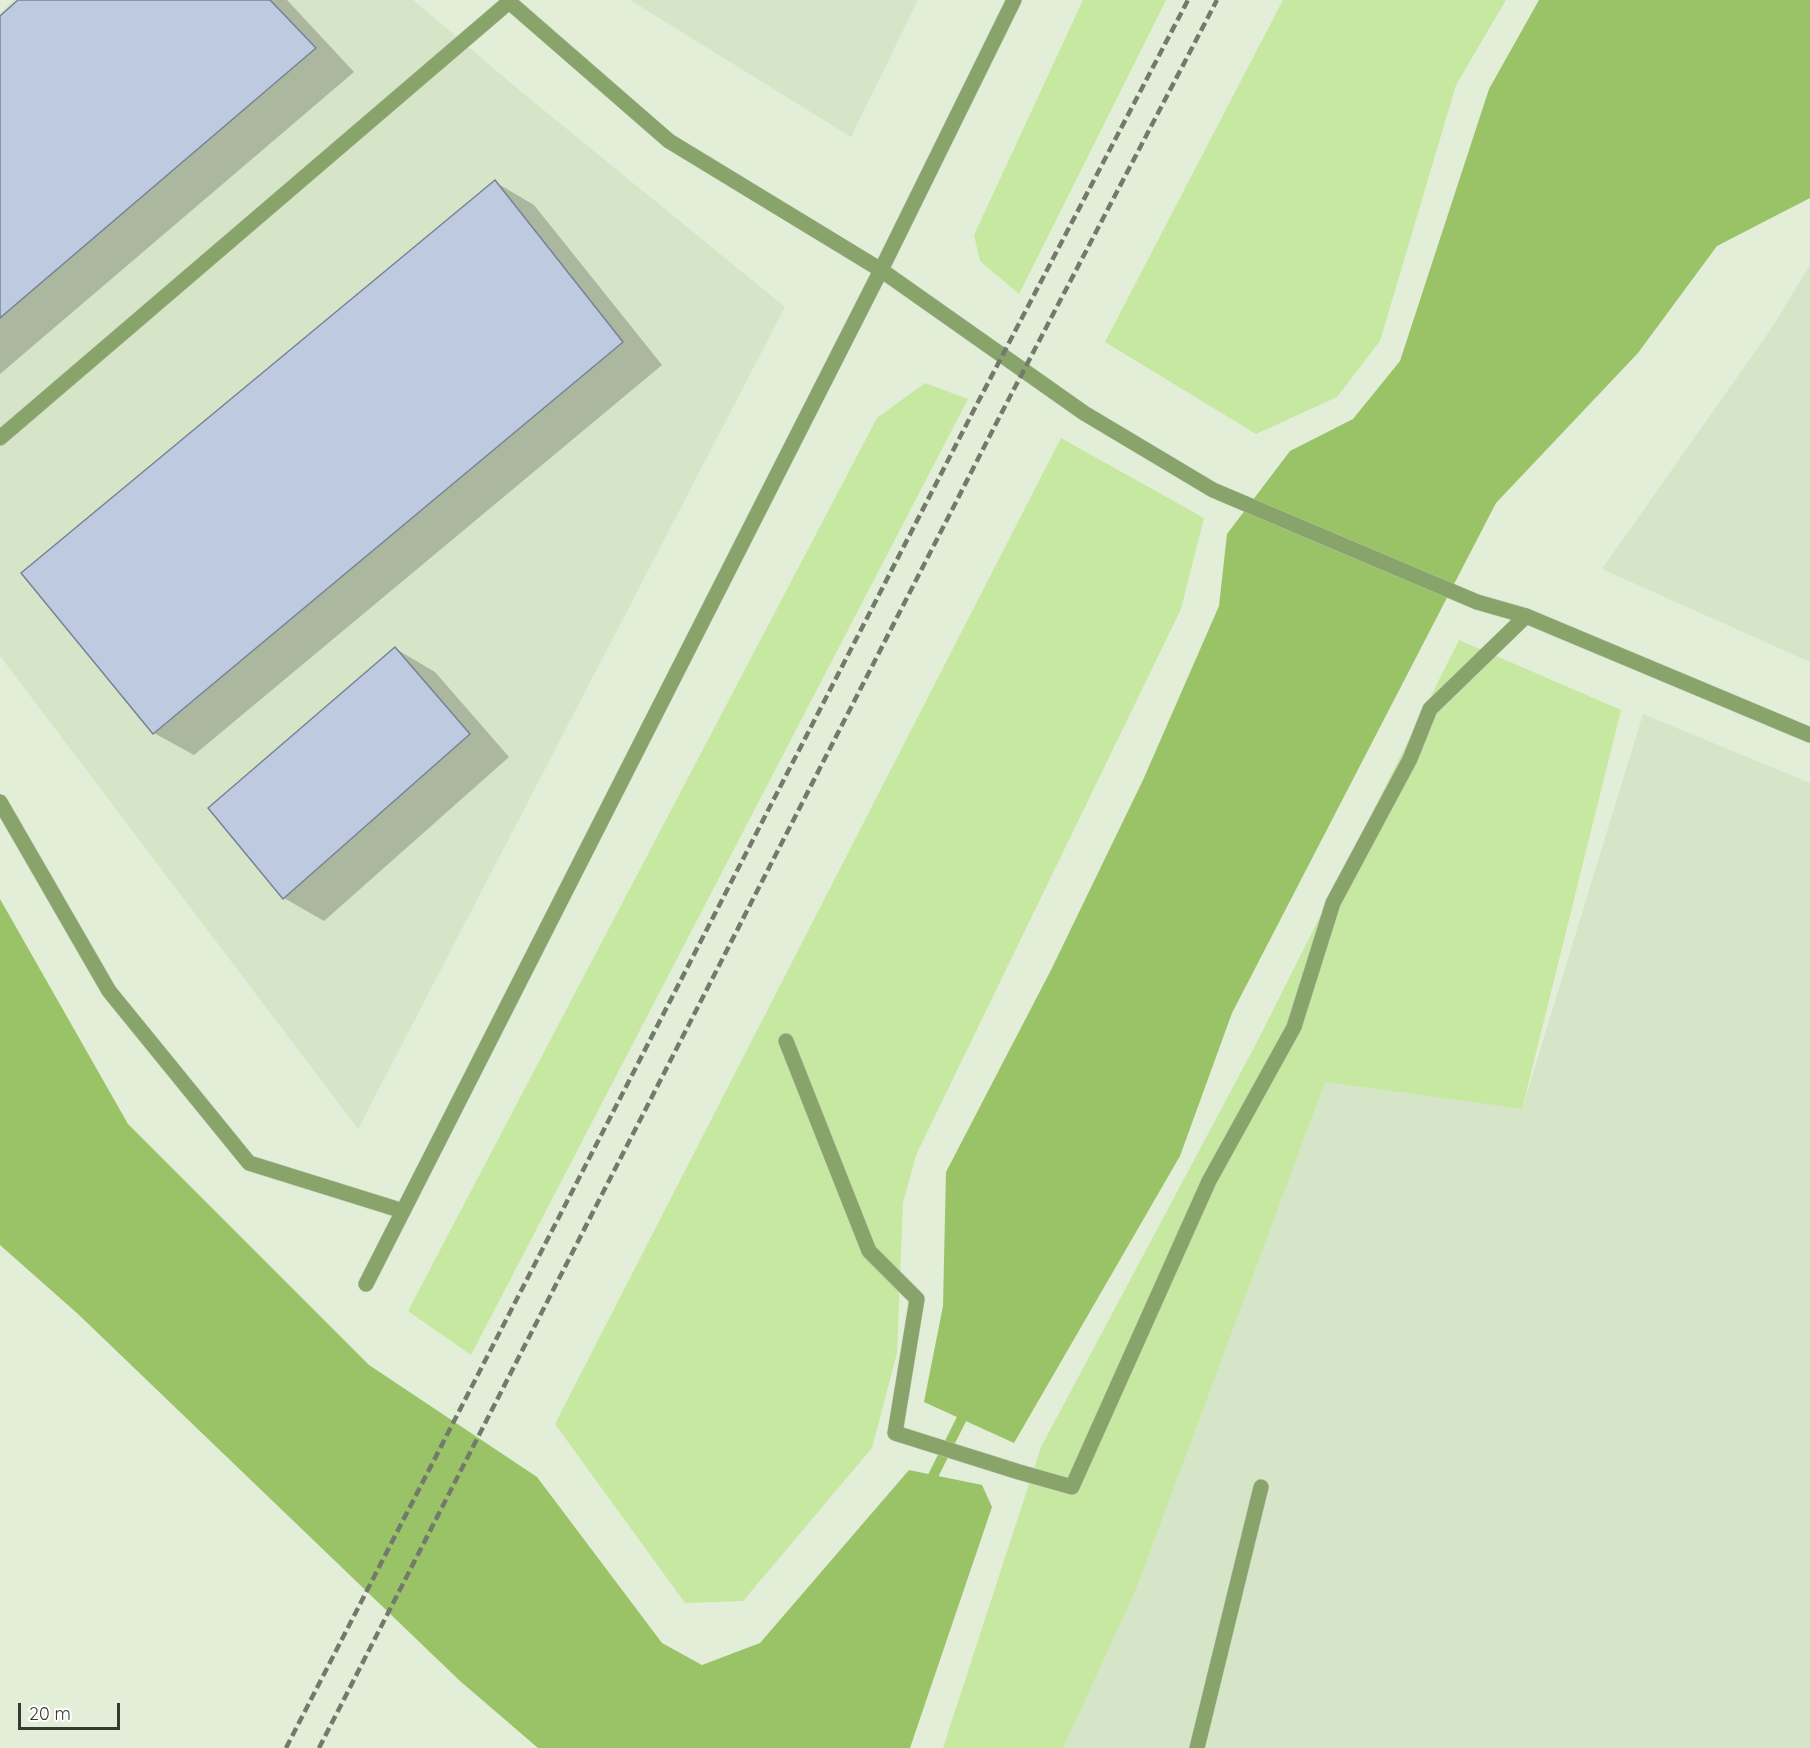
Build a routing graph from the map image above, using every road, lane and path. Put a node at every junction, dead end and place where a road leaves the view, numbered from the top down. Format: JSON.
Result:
{"nodes":[{"id":1,"x":1014,"y":0,"type":"edge"},
{"id":2,"x":508,"y":1,"type":"edge"},
{"id":3,"x":881,"y":270,"type":"junction"},
{"id":4,"x":0,"y":438,"type":"edge"},
{"id":5,"x":1526,"y":616,"type":"junction"},
{"id":6,"x":1810,"y":735,"type":"edge"},
{"id":7,"x":0,"y":802,"type":"edge"},
{"id":8,"x":786,"y":1041,"type":"dead end"},
{"id":9,"x":403,"y":1211,"type":"junction"},
{"id":10,"x":366,"y":1284,"type":"dead end"},
{"id":11,"x":1261,"y":1487,"type":"dead end"},
{"id":12,"x":1197,"y":1748,"type":"edge"}],
"edges":[{"from":1,"to":3,"type":"street"},
{"from":2,"to":3,"type":"street"},
{"from":2,"to":4,"type":"street"},
{"from":3,"to":5,"type":"street"},
{"from":3,"to":9,"type":"street"},
{"from":5,"to":6,"type":"street"},
{"from":5,"to":8,"type":"street"},
{"from":7,"to":9,"type":"street"},
{"from":9,"to":10,"type":"street"},
{"from":11,"to":12,"type":"street"}]}
